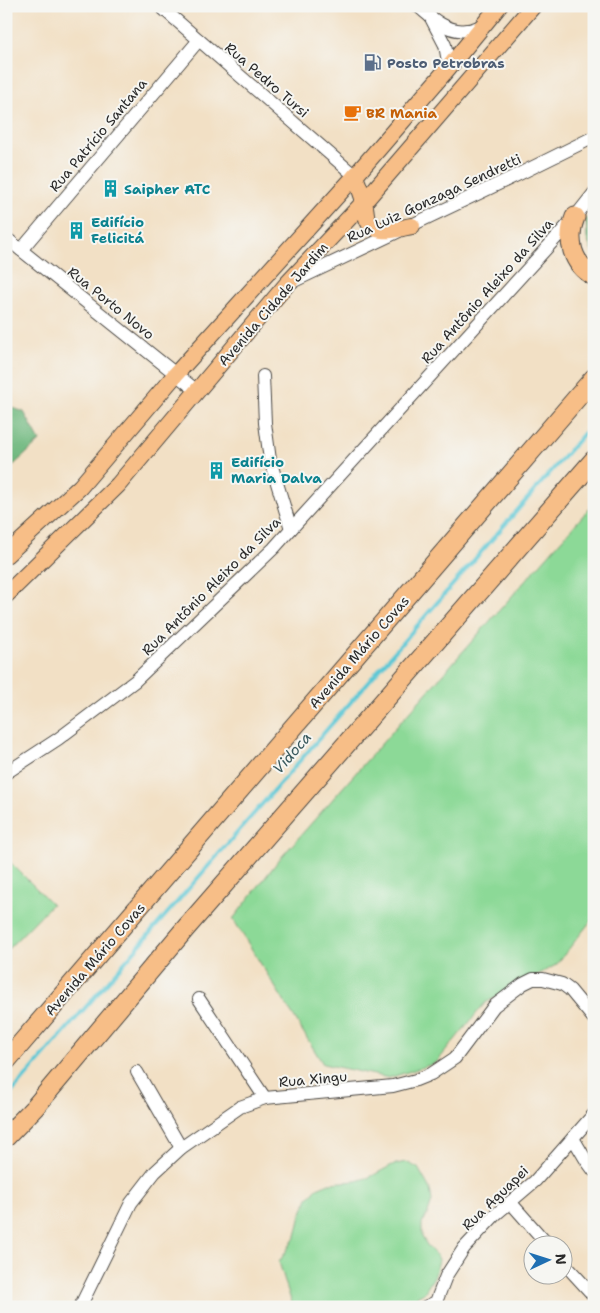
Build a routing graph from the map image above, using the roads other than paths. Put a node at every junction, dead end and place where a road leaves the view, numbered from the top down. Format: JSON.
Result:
{"nodes":[{"id":1,"x":160,"y":6,"type":"edge"},
{"id":2,"x":418,"y":6,"type":"edge"},
{"id":3,"x":499,"y":6,"type":"edge"},
{"id":4,"x":532,"y":6,"type":"edge"},
{"id":5,"x":431,"y":18,"type":"junction"},
{"id":6,"x":483,"y":25,"type":"junction"},
{"id":7,"x":199,"y":40,"type":"junction"},
{"id":8,"x":449,"y":67,"type":"junction"},
{"id":9,"x":594,"y":137,"type":"edge"},
{"id":10,"x":355,"y":176,"type":"junction"},
{"id":11,"x":594,"y":193,"type":"edge"},
{"id":12,"x":364,"y":202,"type":"junction"},
{"id":13,"x":574,"y":218,"type":"junction"},
{"id":14,"x":412,"y":226,"type":"junction"},
{"id":15,"x":6,"y":238,"type":"edge"},
{"id":16,"x":21,"y":250,"type":"junction"},
{"id":17,"x":594,"y":276,"type":"edge"},
{"id":18,"x":288,"y":284,"type":"junction"},
{"id":19,"x":176,"y":374,"type":"junction"},
{"id":20,"x":264,"y":376,"type":"dead end"},
{"id":21,"x":594,"y":378,"type":"edge"},
{"id":22,"x":197,"y":391,"type":"junction"},
{"id":23,"x":594,"y":460,"type":"edge"},
{"id":24,"x":291,"y":528,"type":"junction"},
{"id":25,"x":6,"y":555,"type":"edge"},
{"id":26,"x":6,"y":595,"type":"edge"},
{"id":27,"x":6,"y":773,"type":"edge"},
{"id":28,"x":199,"y":999,"type":"dead end"},
{"id":29,"x":594,"y":1019,"type":"edge"},
{"id":30,"x":6,"y":1062,"type":"edge"},
{"id":31,"x":137,"y":1072,"type":"dead end"},
{"id":32,"x":265,"y":1098,"type":"junction"},
{"id":33,"x":594,"y":1114,"type":"edge"},
{"id":34,"x":6,"y":1136,"type":"edge"},
{"id":35,"x":573,"y":1138,"type":"junction"},
{"id":36,"x":181,"y":1148,"type":"junction"},
{"id":37,"x":594,"y":1171,"type":"edge"},
{"id":38,"x":511,"y":1203,"type":"junction"},
{"id":39,"x":540,"y":1236,"type":"edge"},
{"id":40,"x":572,"y":1272,"type":"edge"},
{"id":41,"x":594,"y":1296,"type":"edge"},
{"id":42,"x":434,"y":1305,"type":"edge"},
{"id":43,"x":80,"y":1307,"type":"edge"}],
"edges":[{"from":1,"to":7,"type":"street","name":"Rua Pedro Tursi"},
{"from":2,"to":5,"type":"street"},
{"from":3,"to":6,"type":"main road","name":"Avenida Cidade Jardim"},
{"from":4,"to":12,"type":"main road","name":"Avenida Cidade Jardim"},
{"from":5,"to":6,"type":"street"},
{"from":5,"to":8,"type":"street"},
{"from":6,"to":8,"type":"main road","name":"Avenida Cidade Jardim"},
{"from":7,"to":10,"type":"street","name":"Rua Pedro Tursi"},
{"from":7,"to":16,"type":"street","name":"Rua Patrício Santana"},
{"from":8,"to":10,"type":"main road","name":"Avenida Cidade Jardim"},
{"from":9,"to":14,"type":"street","name":"Rua Luiz Gonzaga Sendretti"},
{"from":10,"to":12,"type":"main road"},
{"from":10,"to":19,"type":"main road","name":"Avenida Cidade Jardim"},
{"from":11,"to":13,"type":"street","name":"Rua Antônio Aleixo da Silva"},
{"from":12,"to":14,"type":"main road"},
{"from":12,"to":18,"type":"main road","name":"Avenida Cidade Jardim"},
{"from":13,"to":17,"type":"highway"},
{"from":13,"to":24,"type":"street","name":"Rua Antônio Aleixo da Silva"},
{"from":14,"to":18,"type":"street","name":"Rua Luiz Gonzaga Sendretti"},
{"from":15,"to":16,"type":"street","name":"Rua Porto Novo"},
{"from":16,"to":19,"type":"street","name":"Rua Porto Novo"},
{"from":18,"to":22,"type":"main road","name":"Avenida Cidade Jardim"},
{"from":19,"to":22,"type":"street","name":"Rua Porto Novo"},
{"from":19,"to":25,"type":"main road","name":"Avenida Cidade Jardim"},
{"from":20,"to":24,"type":"street"},
{"from":21,"to":30,"type":"highway","name":"Avenida Mário Covas"},
{"from":22,"to":26,"type":"main road","name":"Avenida Cidade Jardim"},
{"from":23,"to":34,"type":"highway"},
{"from":24,"to":27,"type":"street","name":"Rua Antônio Aleixo da Silva"},
{"from":28,"to":32,"type":"street"},
{"from":29,"to":32,"type":"street","name":"Rua Xingu"},
{"from":31,"to":36,"type":"street"},
{"from":32,"to":36,"type":"street","name":"Rua Xingu"},
{"from":33,"to":35,"type":"street","name":"Rua Aguapei"},
{"from":35,"to":37,"type":"street"},
{"from":35,"to":38,"type":"street","name":"Rua Aguapei"},
{"from":36,"to":43,"type":"street","name":"Rua Xingu"},
{"from":38,"to":39,"type":"street"},
{"from":38,"to":42,"type":"street","name":"Rua Aguapei"},
{"from":40,"to":41,"type":"street"}]}
